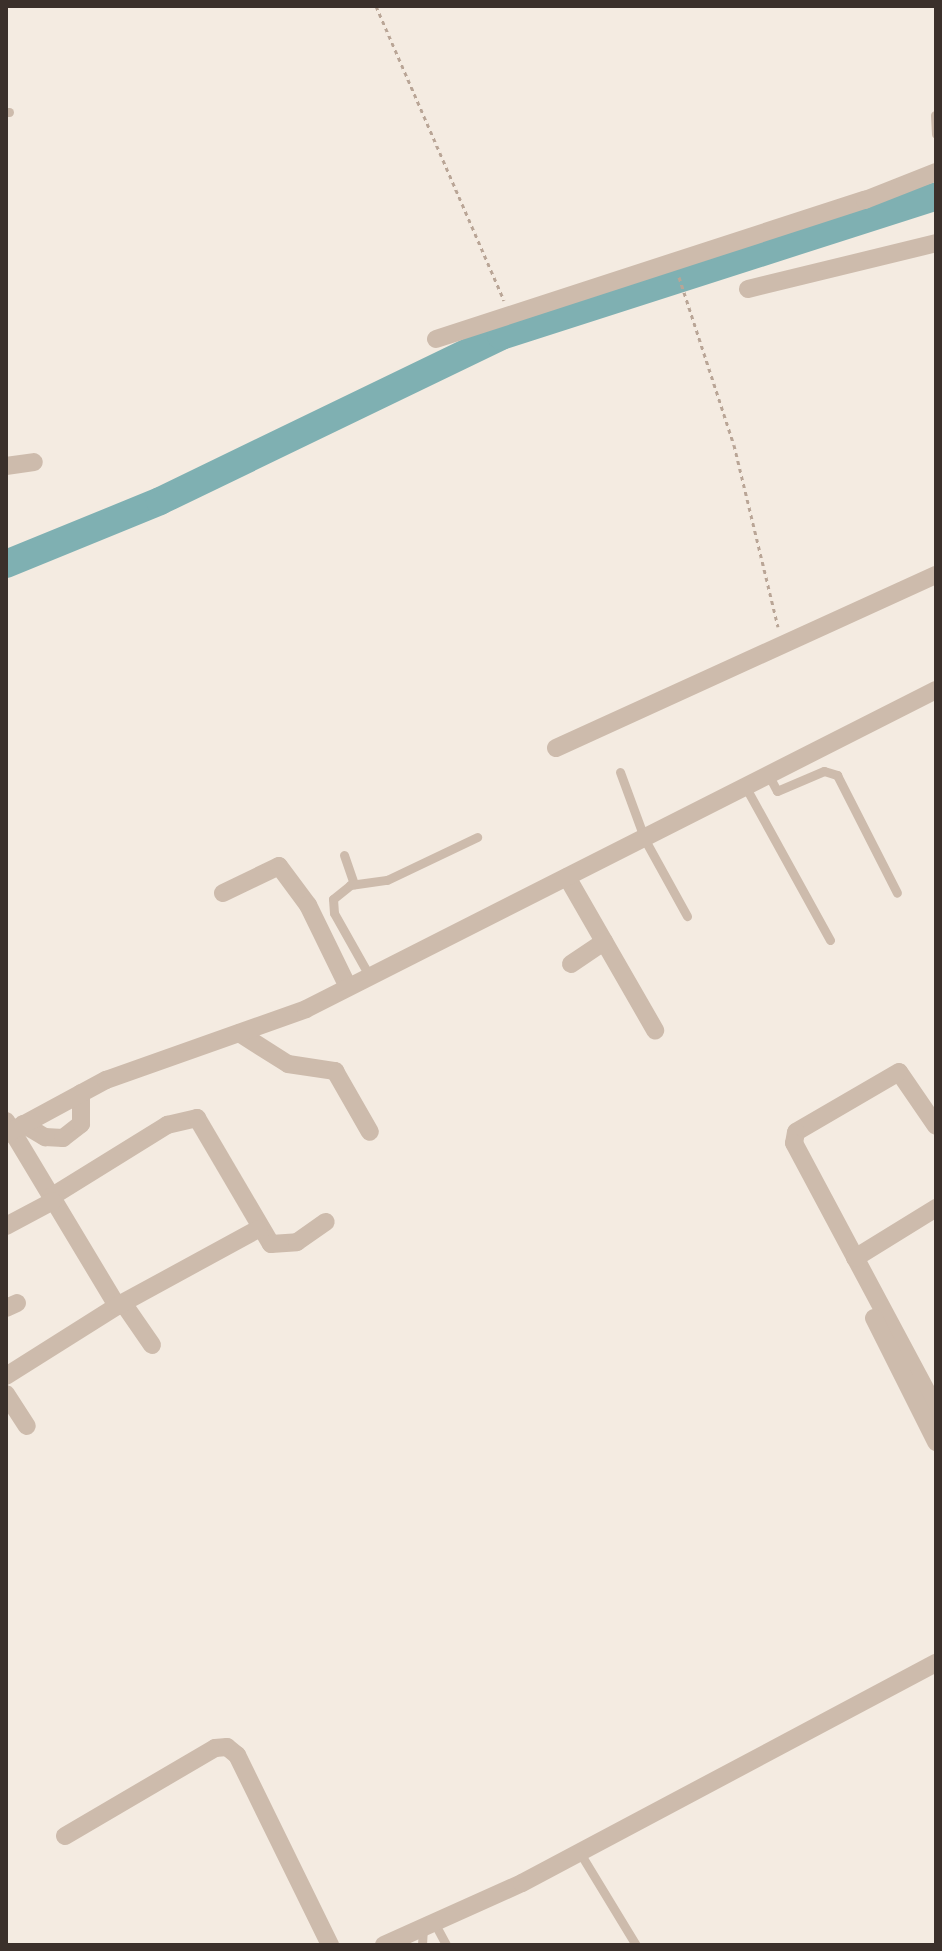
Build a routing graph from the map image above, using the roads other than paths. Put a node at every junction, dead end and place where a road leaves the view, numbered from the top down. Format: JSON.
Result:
{"nodes":[{"id":1,"x":935,"y":115,"type":"edge"},
{"id":2,"x":936,"y":134,"type":"edge"},
{"id":3,"x":936,"y":172,"type":"edge"},
{"id":4,"x":936,"y":243,"type":"edge"},
{"id":5,"x":748,"y":289,"type":"dead end"},
{"id":6,"x":436,"y":339,"type":"dead end"},
{"id":7,"x":34,"y":462,"type":"dead end"},
{"id":8,"x":6,"y":466,"type":"edge"},
{"id":9,"x":936,"y":575,"type":"edge"},
{"id":10,"x":936,"y":690,"type":"edge"},
{"id":11,"x":556,"y":748,"type":"dead end"},
{"id":12,"x":620,"y":772,"type":"dead end"},
{"id":13,"x":768,"y":774,"type":"junction"},
{"id":14,"x":745,"y":786,"type":"junction"},
{"id":15,"x":477,"y":837,"type":"dead end"},
{"id":16,"x":645,"y":840,"type":"junction"},
{"id":17,"x":344,"y":855,"type":"dead end"},
{"id":18,"x":567,"y":877,"type":"junction"},
{"id":19,"x":354,"y":884,"type":"junction"},
{"id":20,"x":223,"y":893,"type":"dead end"},
{"id":21,"x":897,"y":893,"type":"dead end"},
{"id":22,"x":687,"y":916,"type":"dead end"},
{"id":23,"x":830,"y":940,"type":"dead end"},
{"id":24,"x":604,"y":942,"type":"junction"},
{"id":25,"x":571,"y":964,"type":"dead end"},
{"id":26,"x":370,"y":977,"type":"junction"},
{"id":27,"x":348,"y":987,"type":"junction"},
{"id":28,"x":655,"y":1030,"type":"dead end"},
{"id":29,"x":239,"y":1033,"type":"junction"},
{"id":30,"x":81,"y":1093,"type":"junction"},
{"id":31,"x":936,"y":1126,"type":"edge"},
{"id":32,"x":12,"y":1128,"type":"edge"},
{"id":33,"x":370,"y":1132,"type":"dead end"},
{"id":34,"x":52,"y":1199,"type":"junction"},
{"id":35,"x":936,"y":1208,"type":"edge"},
{"id":36,"x":326,"y":1222,"type":"dead end"},
{"id":37,"x":6,"y":1226,"type":"edge"},
{"id":38,"x":258,"y":1229,"type":"junction"},
{"id":39,"x":855,"y":1258,"type":"junction"},
{"id":40,"x":120,"y":1305,"type":"junction"},
{"id":41,"x":874,"y":1318,"type":"dead end"},
{"id":42,"x":152,"y":1345,"type":"dead end"},
{"id":43,"x":6,"y":1376,"type":"edge"},
{"id":44,"x":6,"y":1394,"type":"edge"},
{"id":45,"x":936,"y":1409,"type":"edge"},
{"id":46,"x":27,"y":1426,"type":"dead end"},
{"id":47,"x":936,"y":1442,"type":"edge"},
{"id":48,"x":936,"y":1663,"type":"edge"},
{"id":49,"x":65,"y":1836,"type":"dead end"},
{"id":50,"x":580,"y":1853,"type":"junction"},
{"id":51,"x":427,"y":1932,"type":"edge"},
{"id":52,"x":330,"y":1945,"type":"edge"},
{"id":53,"x":384,"y":1945,"type":"edge"},
{"id":54,"x":446,"y":1945,"type":"edge"},
{"id":55,"x":636,"y":1945,"type":"edge"}],
"edges":[{"from":1,"to":2,"type":"lane"},
{"from":3,"to":6,"type":"street"},
{"from":4,"to":5,"type":"street"},
{"from":7,"to":8,"type":"street"},
{"from":9,"to":11,"type":"street"},
{"from":10,"to":13,"type":"street"},
{"from":12,"to":16,"type":"lane"},
{"from":13,"to":14,"type":"street"},
{"from":13,"to":21,"type":"lane"},
{"from":14,"to":16,"type":"street"},
{"from":14,"to":23,"type":"lane"},
{"from":15,"to":19,"type":"lane"},
{"from":16,"to":18,"type":"street"},
{"from":16,"to":22,"type":"lane"},
{"from":17,"to":19,"type":"lane"},
{"from":18,"to":24,"type":"street"},
{"from":18,"to":26,"type":"street"},
{"from":19,"to":26,"type":"lane"},
{"from":20,"to":27,"type":"street"},
{"from":24,"to":25,"type":"street"},
{"from":24,"to":28,"type":"street"},
{"from":26,"to":27,"type":"street"},
{"from":27,"to":29,"type":"street"},
{"from":29,"to":30,"type":"street"},
{"from":29,"to":33,"type":"street"},
{"from":30,"to":32,"type":"street"},
{"from":30,"to":32,"type":"street"},
{"from":31,"to":39,"type":"street"},
{"from":32,"to":34,"type":"street"},
{"from":34,"to":37,"type":"street"},
{"from":34,"to":38,"type":"street"},
{"from":34,"to":40,"type":"street"},
{"from":35,"to":39,"type":"street"},
{"from":36,"to":38,"type":"street"},
{"from":38,"to":40,"type":"street"},
{"from":39,"to":45,"type":"street"},
{"from":40,"to":42,"type":"street"},
{"from":40,"to":43,"type":"street"},
{"from":41,"to":47,"type":"street"},
{"from":44,"to":46,"type":"street"},
{"from":48,"to":50,"type":"street"},
{"from":49,"to":52,"type":"street"},
{"from":50,"to":51,"type":"street"},
{"from":50,"to":55,"type":"lane"},
{"from":51,"to":53,"type":"street"},
{"from":51,"to":54,"type":"lane"}]}
